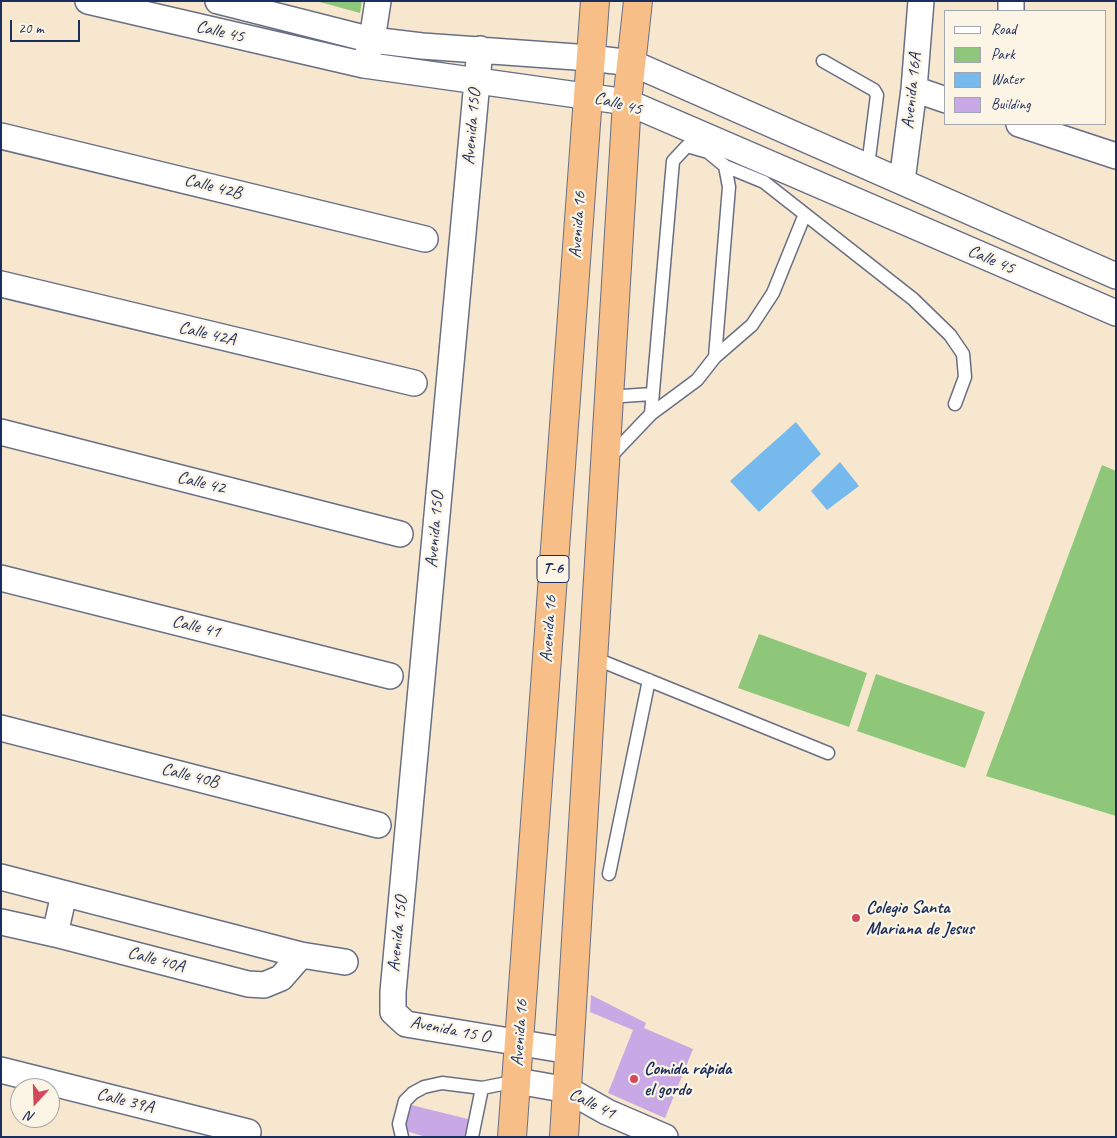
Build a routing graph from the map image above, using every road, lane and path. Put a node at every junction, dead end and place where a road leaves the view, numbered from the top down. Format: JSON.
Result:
{"nodes":[{"id":1,"x":88,"y":1,"type":"edge"},
{"id":2,"x":218,"y":1,"type":"edge"},
{"id":3,"x":378,"y":1,"type":"edge"},
{"id":4,"x":595,"y":1,"type":"edge"},
{"id":5,"x":638,"y":1,"type":"edge"},
{"id":6,"x":922,"y":1,"type":"edge"},
{"id":7,"x":372,"y":40,"type":"junction"},
{"id":8,"x":480,"y":49,"type":"junction"},
{"id":9,"x":590,"y":58,"type":"junction"},
{"id":10,"x":823,"y":61,"type":"dead end"},
{"id":11,"x":632,"y":63,"type":"junction"},
{"id":12,"x":364,"y":65,"type":"junction"},
{"id":13,"x":476,"y":82,"type":"junction"},
{"id":14,"x":914,"y":89,"type":"junction"},
{"id":15,"x":587,"y":96,"type":"junction"},
{"id":16,"x":944,"y":99,"type":"edge"},
{"id":17,"x":628,"y":102,"type":"junction"},
{"id":18,"x":1022,"y":125,"type":"edge"},
{"id":19,"x":1,"y":136,"type":"edge"},
{"id":20,"x":1116,"y":156,"type":"edge"},
{"id":21,"x":725,"y":166,"type":"junction"},
{"id":22,"x":868,"y":166,"type":"junction"},
{"id":23,"x":902,"y":181,"type":"junction"},
{"id":24,"x":805,"y":214,"type":"junction"},
{"id":25,"x":425,"y":238,"type":"dead end"},
{"id":26,"x":1116,"y":276,"type":"edge"},
{"id":27,"x":1,"y":284,"type":"edge"},
{"id":28,"x":1116,"y":313,"type":"edge"},
{"id":29,"x":715,"y":357,"type":"junction"},
{"id":30,"x":414,"y":383,"type":"dead end"},
{"id":31,"x":652,"y":394,"type":"junction"},
{"id":32,"x":610,"y":399,"type":"junction"},
{"id":33,"x":955,"y":404,"type":"dead end"},
{"id":34,"x":651,"y":414,"type":"junction"},
{"id":35,"x":1,"y":432,"type":"edge"},
{"id":36,"x":606,"y":461,"type":"junction"},
{"id":37,"x":400,"y":534,"type":"dead end"},
{"id":38,"x":1,"y":578,"type":"edge"},
{"id":39,"x":594,"y":658,"type":"junction"},
{"id":40,"x":390,"y":676,"type":"dead end"},
{"id":41,"x":649,"y":680,"type":"junction"},
{"id":42,"x":1,"y":728,"type":"edge"},
{"id":43,"x":828,"y":753,"type":"dead end"},
{"id":44,"x":378,"y":825,"type":"dead end"},
{"id":45,"x":609,"y":874,"type":"dead end"},
{"id":46,"x":1,"y":877,"type":"edge"},
{"id":47,"x":64,"y":894,"type":"junction"},
{"id":48,"x":1,"y":922,"type":"edge"},
{"id":49,"x":55,"y":934,"type":"junction"},
{"id":50,"x":302,"y":955,"type":"junction"},
{"id":51,"x":345,"y":962,"type":"dead end"},
{"id":52,"x":393,"y":1012,"type":"joint"},
{"id":53,"x":520,"y":1044,"type":"junction"},
{"id":54,"x":570,"y":1052,"type":"junction"},
{"id":55,"x":1,"y":1070,"type":"edge"},
{"id":56,"x":517,"y":1081,"type":"junction"},
{"id":57,"x":482,"y":1088,"type":"junction"},
{"id":58,"x":568,"y":1090,"type":"junction"},
{"id":59,"x":248,"y":1132,"type":"dead end"},
{"id":60,"x":402,"y":1137,"type":"edge"},
{"id":61,"x":472,"y":1137,"type":"edge"},
{"id":62,"x":512,"y":1137,"type":"edge"},
{"id":63,"x":564,"y":1137,"type":"edge"},
{"id":64,"x":665,"y":1137,"type":"edge"}],
"edges":[{"from":1,"to":12,"type":"street","name":"Calle 45"},
{"from":2,"to":7,"type":"street","name":"Calle 45"},
{"from":3,"to":7,"type":"street"},
{"from":4,"to":9,"type":"highway","name":"Avenida 16","number":"T-6"},
{"from":5,"to":11,"type":"highway"},
{"from":6,"to":14,"type":"street","name":"Avenida 16A"},
{"from":7,"to":8,"type":"street","name":"Calle 45"},
{"from":7,"to":12,"type":"street"},
{"from":8,"to":9,"type":"street","name":"Calle 45"},
{"from":8,"to":13,"type":"street","name":"Avenida 15O"},
{"from":9,"to":11,"type":"street","name":"Calle 45"},
{"from":9,"to":15,"type":"highway","name":"Avenida 16","number":"T-6"},
{"from":10,"to":22,"type":"lane"},
{"from":11,"to":17,"type":"highway"},
{"from":11,"to":22,"type":"street","name":"Calle 45"},
{"from":12,"to":13,"type":"street","name":"Calle 45"},
{"from":13,"to":15,"type":"street","name":"Calle 45"},
{"from":13,"to":52,"type":"street","name":"Avenida 15O"},
{"from":14,"to":16,"type":"street"},
{"from":14,"to":23,"type":"street","name":"Avenida 16A"},
{"from":15,"to":17,"type":"street","name":"Calle 45"},
{"from":15,"to":53,"type":"highway","name":"Avenida 16","number":"T-6"},
{"from":17,"to":28,"type":"street","name":"Calle 45"},
{"from":17,"to":32,"type":"highway"},
{"from":18,"to":20,"type":"street"},
{"from":19,"to":25,"type":"street","name":"Calle 42B"},
{"from":21,"to":24,"type":"lane"},
{"from":21,"to":29,"type":"lane"},
{"from":21,"to":31,"type":"lane"},
{"from":22,"to":23,"type":"street","name":"Calle 45"},
{"from":23,"to":26,"type":"street","name":"Calle 45"},
{"from":24,"to":29,"type":"lane"},
{"from":24,"to":33,"type":"lane"},
{"from":27,"to":30,"type":"street","name":"Calle 42A"},
{"from":29,"to":34,"type":"lane"},
{"from":31,"to":32,"type":"lane"},
{"from":31,"to":34,"type":"lane"},
{"from":32,"to":36,"type":"highway"},
{"from":34,"to":36,"type":"lane"},
{"from":35,"to":37,"type":"street","name":"Calle 42"},
{"from":36,"to":39,"type":"highway"},
{"from":38,"to":40,"type":"street","name":"Calle 41"},
{"from":39,"to":41,"type":"lane"},
{"from":39,"to":54,"type":"highway"},
{"from":41,"to":43,"type":"lane"},
{"from":41,"to":45,"type":"lane"},
{"from":42,"to":44,"type":"street","name":"Calle 40B"},
{"from":46,"to":47,"type":"street"},
{"from":47,"to":49,"type":"street"},
{"from":47,"to":50,"type":"street"},
{"from":48,"to":49,"type":"street","name":"Calle 40A"},
{"from":49,"to":50,"type":"street","name":"Calle 40A"},
{"from":50,"to":51,"type":"street"},
{"from":52,"to":53,"type":"street","name":"Avenida 15 O"},
{"from":53,"to":54,"type":"street","name":"Avenida 15 O"},
{"from":53,"to":56,"type":"highway","name":"Avenida 16","number":"T-6"},
{"from":54,"to":58,"type":"highway"},
{"from":55,"to":59,"type":"street","name":"Calle 39A"},
{"from":56,"to":57,"type":"lane"},
{"from":56,"to":58,"type":"street","name":"Calle 41"},
{"from":56,"to":62,"type":"highway","name":"Avenida 16","number":"T-6"},
{"from":57,"to":60,"type":"lane"},
{"from":57,"to":61,"type":"lane"},
{"from":58,"to":63,"type":"highway"},
{"from":58,"to":64,"type":"street","name":"Calle 41"}]}
